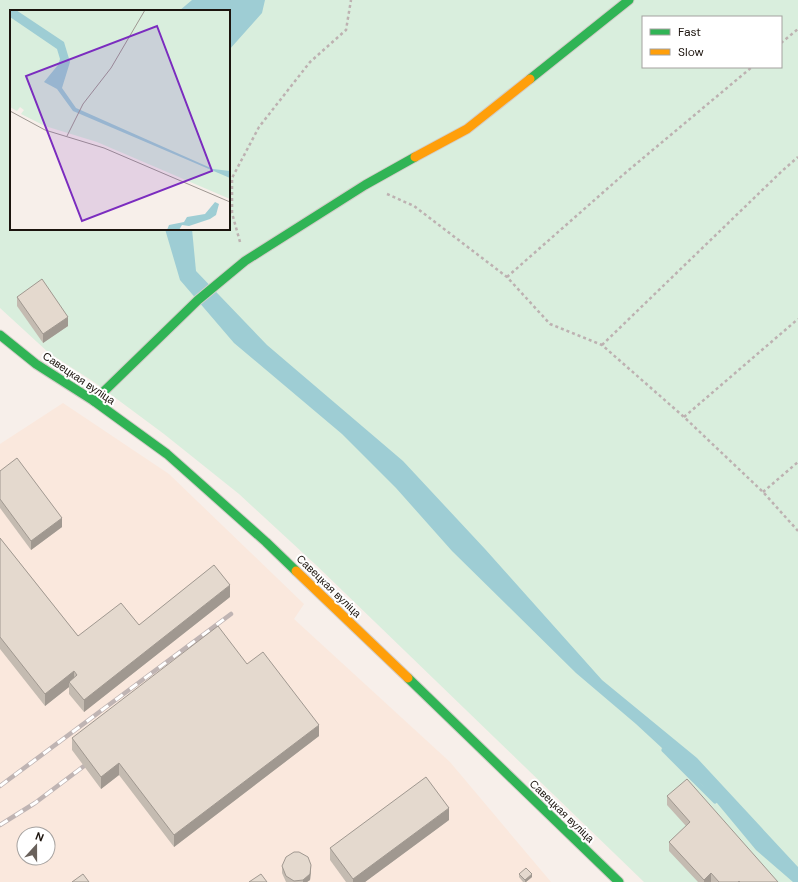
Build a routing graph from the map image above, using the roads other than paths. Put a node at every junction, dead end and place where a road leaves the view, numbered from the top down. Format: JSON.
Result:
{"nodes":[{"id":1,"x":629,"y":0,"type":"edge"},
{"id":2,"x":0,"y":335,"type":"edge"},
{"id":3,"x":94,"y":402,"type":"junction"},
{"id":4,"x":619,"y":882,"type":"edge"}],
"edges":[{"from":1,"to":3,"type":"main road"},
{"from":2,"to":3,"type":"main road","name":"Савецкая вуліца"},
{"from":3,"to":4,"type":"main road","name":"Савецкая вуліца"}]}
